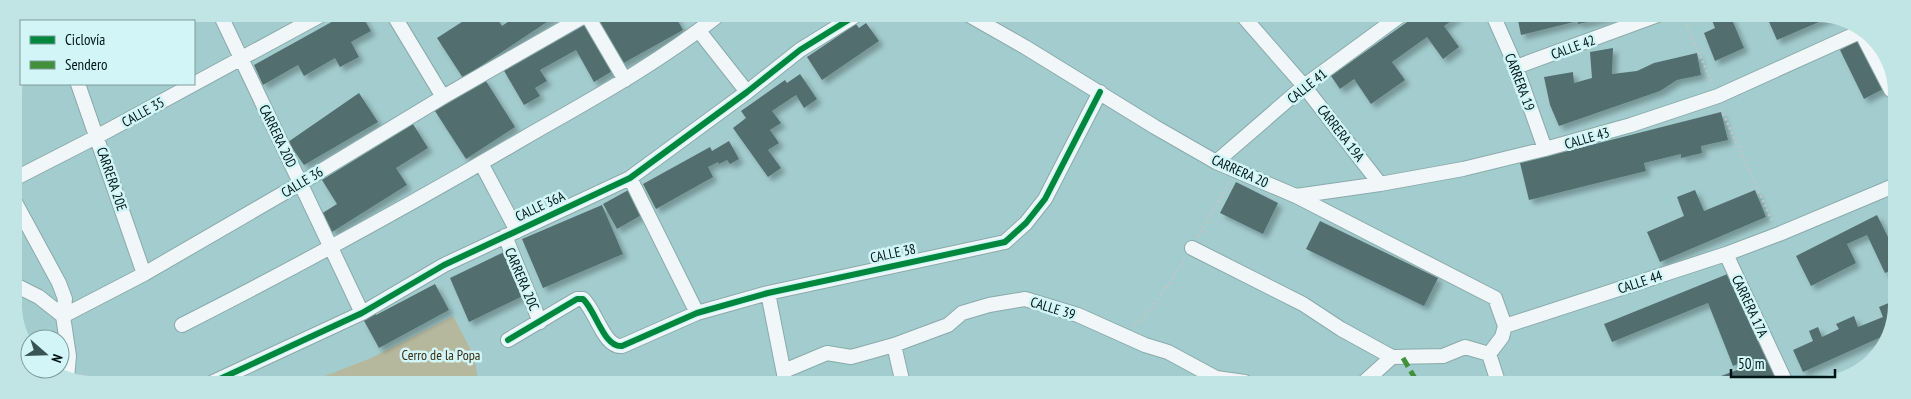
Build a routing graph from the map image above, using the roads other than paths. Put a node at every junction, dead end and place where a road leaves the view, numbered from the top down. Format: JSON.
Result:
{"nodes":[{"id":1,"x":224,"y":22,"type":"edge"},
{"id":2,"x":308,"y":22,"type":"edge"},
{"id":3,"x":398,"y":22,"type":"edge"},
{"id":4,"x":573,"y":22,"type":"edge"},
{"id":5,"x":592,"y":22,"type":"edge"},
{"id":6,"x":710,"y":22,"type":"edge"},
{"id":7,"x":845,"y":22,"type":"edge"},
{"id":8,"x":981,"y":22,"type":"edge"},
{"id":9,"x":1248,"y":22,"type":"edge"},
{"id":10,"x":1391,"y":22,"type":"edge"},
{"id":11,"x":1496,"y":22,"type":"edge"},
{"id":12,"x":1639,"y":22,"type":"edge"},
{"id":13,"x":699,"y":31,"type":"junction"},
{"id":14,"x":1856,"y":33,"type":"edge"},
{"id":15,"x":1866,"y":42,"type":"edge"},
{"id":16,"x":241,"y":58,"type":"junction"},
{"id":17,"x":1516,"y":67,"type":"junction"},
{"id":18,"x":625,"y":80,"type":"junction"},
{"id":19,"x":195,"y":83,"type":"edge"},
{"id":20,"x":1887,"y":83,"type":"edge"},
{"id":21,"x":78,"y":85,"type":"edge"},
{"id":22,"x":192,"y":85,"type":"edge"},
{"id":23,"x":1304,"y":86,"type":"junction"},
{"id":24,"x":747,"y":92,"type":"junction"},
{"id":25,"x":1100,"y":92,"type":"junction"},
{"id":26,"x":443,"y":96,"type":"junction"},
{"id":27,"x":98,"y":136,"type":"junction"},
{"id":28,"x":1545,"y":150,"type":"junction"},
{"id":29,"x":1216,"y":162,"type":"junction"},
{"id":30,"x":481,"y":163,"type":"junction"},
{"id":31,"x":22,"y":175,"type":"edge"},
{"id":32,"x":630,"y":178,"type":"junction"},
{"id":33,"x":300,"y":184,"type":"junction"},
{"id":34,"x":1380,"y":184,"type":"junction"},
{"id":35,"x":1888,"y":188,"type":"edge"},
{"id":36,"x":1296,"y":196,"type":"junction"},
{"id":37,"x":22,"y":215,"type":"edge"},
{"id":38,"x":511,"y":234,"type":"junction"},
{"id":39,"x":331,"y":248,"type":"junction"},
{"id":40,"x":1192,"y":248,"type":"dead end"},
{"id":41,"x":1726,"y":254,"type":"junction"},
{"id":42,"x":144,"y":274,"type":"junction"},
{"id":43,"x":22,"y":288,"type":"edge"},
{"id":44,"x":768,"y":294,"type":"junction"},
{"id":45,"x":362,"y":313,"type":"junction"},
{"id":46,"x":697,"y":313,"type":"junction"},
{"id":47,"x":63,"y":316,"type":"junction"},
{"id":48,"x":540,"y":322,"type":"junction"},
{"id":49,"x":182,"y":325,"type":"dead end"},
{"id":50,"x":1505,"y":326,"type":"junction"},
{"id":51,"x":65,"y":329,"type":"edge"},
{"id":52,"x":508,"y":340,"type":"dead end"},
{"id":53,"x":894,"y":345,"type":"junction"},
{"id":54,"x":1488,"y":354,"type":"junction"},
{"id":55,"x":1392,"y":357,"type":"junction"},
{"id":56,"x":226,"y":376,"type":"edge"},
{"id":57,"x":785,"y":376,"type":"edge"},
{"id":58,"x":787,"y":376,"type":"edge"},
{"id":59,"x":901,"y":376,"type":"edge"},
{"id":60,"x":1212,"y":376,"type":"edge"},
{"id":61,"x":1371,"y":376,"type":"edge"},
{"id":62,"x":1496,"y":376,"type":"edge"},
{"id":63,"x":1783,"y":376,"type":"edge"}],
"edges":[{"from":1,"to":16,"type":"street","name":"CARRERA 20D"},
{"from":2,"to":16,"type":"street","name":"CALLE 35"},
{"from":3,"to":26,"type":"street"},
{"from":4,"to":26,"type":"street","name":"CALLE 36"},
{"from":5,"to":18,"type":"street"},
{"from":6,"to":13,"type":"street"},
{"from":7,"to":24,"type":"street","name":"CALLE 36A"},
{"from":8,"to":25,"type":"street","name":"CARRERA 20"},
{"from":9,"to":23,"type":"street","name":"CARRERA 19A"},
{"from":10,"to":23,"type":"street","name":"CALLE 41"},
{"from":11,"to":17,"type":"street","name":"CARRERA 19"},
{"from":12,"to":17,"type":"street","name":"CALLE 42"},
{"from":13,"to":18,"type":"street"},
{"from":13,"to":24,"type":"street"},
{"from":14,"to":28,"type":"street","name":"CALLE 43"},
{"from":15,"to":20,"type":"street"},
{"from":16,"to":19,"type":"street","name":"CALLE 35"},
{"from":16,"to":33,"type":"street","name":"CARRERA 20D"},
{"from":17,"to":28,"type":"street","name":"CARRERA 19"},
{"from":18,"to":30,"type":"street"},
{"from":21,"to":27,"type":"street","name":"CARRERA 20E"},
{"from":22,"to":27,"type":"street","name":"CALLE 35"},
{"from":23,"to":29,"type":"street","name":"CALLE 41"},
{"from":23,"to":34,"type":"street","name":"CARRERA 19A"},
{"from":24,"to":32,"type":"street","name":"CALLE 36A"},
{"from":25,"to":29,"type":"street","name":"CARRERA 20"},
{"from":25,"to":44,"type":"street","name":"CALLE 38"},
{"from":26,"to":33,"type":"street","name":"CALLE 36"},
{"from":27,"to":31,"type":"street","name":"CALLE 35"},
{"from":27,"to":42,"type":"street","name":"CARRERA 20E"},
{"from":28,"to":34,"type":"street","name":"CALLE 43"},
{"from":29,"to":36,"type":"street","name":"CARRERA 20"},
{"from":30,"to":38,"type":"street","name":"CARRERA 20C"},
{"from":30,"to":39,"type":"street"},
{"from":32,"to":38,"type":"street","name":"CALLE 36A"},
{"from":32,"to":46,"type":"street"},
{"from":33,"to":39,"type":"street","name":"CARRERA 20D"},
{"from":33,"to":42,"type":"street","name":"CALLE 36"},
{"from":34,"to":36,"type":"street","name":"CALLE 43"},
{"from":35,"to":41,"type":"street","name":"CALLE 44"},
{"from":36,"to":50,"type":"street","name":"CARRERA 20"},
{"from":37,"to":47,"type":"street"},
{"from":38,"to":45,"type":"street","name":"CALLE 36A"},
{"from":38,"to":48,"type":"street","name":"CARRERA 20C"},
{"from":39,"to":45,"type":"street","name":"CARRERA 20D"},
{"from":39,"to":49,"type":"street"},
{"from":40,"to":55,"type":"street"},
{"from":41,"to":50,"type":"street","name":"CALLE 44"},
{"from":41,"to":63,"type":"street","name":"CARRERA 17A"},
{"from":42,"to":47,"type":"street","name":"CALLE 36"},
{"from":43,"to":47,"type":"street"},
{"from":44,"to":46,"type":"street","name":"CALLE 38"},
{"from":44,"to":57,"type":"street"},
{"from":45,"to":56,"type":"street","name":"CALLE 36A"},
{"from":46,"to":48,"type":"street","name":"CALLE 38"},
{"from":47,"to":51,"type":"street"},
{"from":48,"to":52,"type":"street"},
{"from":50,"to":54,"type":"street"},
{"from":53,"to":58,"type":"street","name":"CALLE 39"},
{"from":53,"to":59,"type":"street"},
{"from":53,"to":60,"type":"street","name":"CALLE 39"},
{"from":54,"to":55,"type":"street"},
{"from":54,"to":62,"type":"street"},
{"from":55,"to":61,"type":"street"}]}
